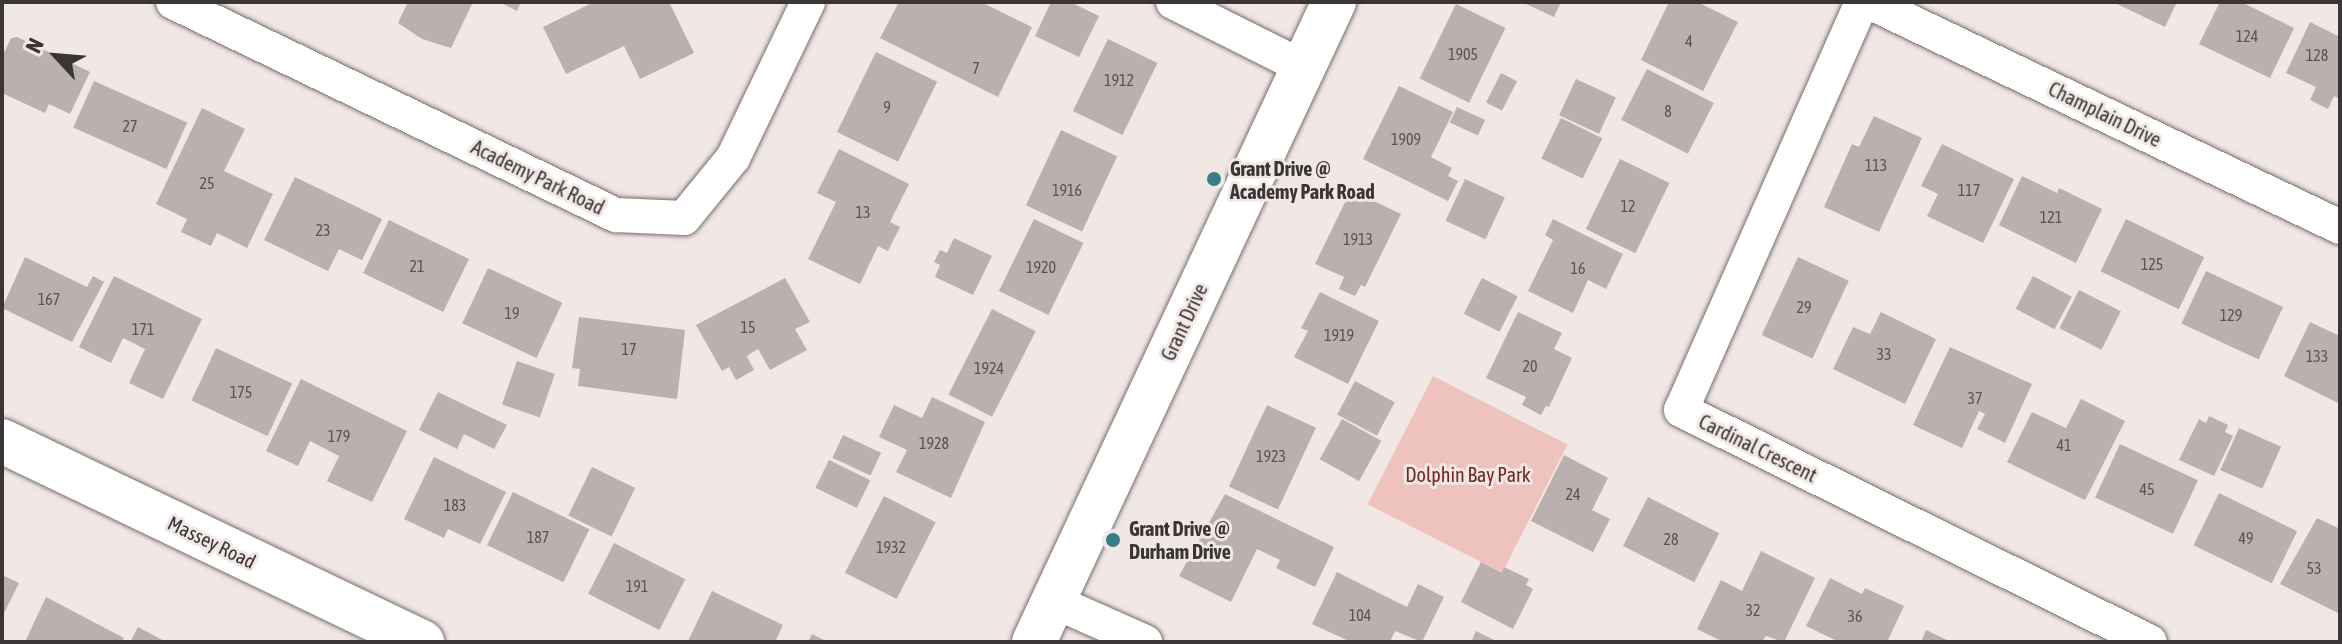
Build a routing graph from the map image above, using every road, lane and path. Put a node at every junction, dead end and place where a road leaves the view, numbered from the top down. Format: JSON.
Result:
{"nodes":[{"id":1,"x":173,"y":2,"type":"edge"},
{"id":2,"x":808,"y":2,"type":"edge"},
{"id":3,"x":1173,"y":2,"type":"edge"},
{"id":4,"x":1334,"y":2,"type":"edge"},
{"id":5,"x":1862,"y":2,"type":"edge"},
{"id":6,"x":1869,"y":2,"type":"edge"},
{"id":7,"x":1303,"y":67,"type":"junction"},
{"id":8,"x":2340,"y":227,"type":"edge"},
{"id":9,"x":2,"y":441,"type":"edge"},
{"id":10,"x":1053,"y":601,"type":"junction"},
{"id":11,"x":422,"y":642,"type":"edge"},
{"id":12,"x":1034,"y":642,"type":"edge"},
{"id":13,"x":1145,"y":642,"type":"edge"},
{"id":14,"x":2150,"y":642,"type":"edge"}],
"edges":[{"from":1,"to":2,"type":"street","name":"Academy Park Road"},
{"from":3,"to":7,"type":"street"},
{"from":4,"to":7,"type":"street","name":"Grant Drive"},
{"from":5,"to":14,"type":"street","name":"Cardinal Crescent"},
{"from":6,"to":8,"type":"street","name":"Champlain Drive"},
{"from":7,"to":10,"type":"street","name":"Grant Drive"},
{"from":9,"to":11,"type":"street","name":"Massey Road"},
{"from":10,"to":12,"type":"street","name":"Grant Drive"},
{"from":10,"to":13,"type":"street"}]}
